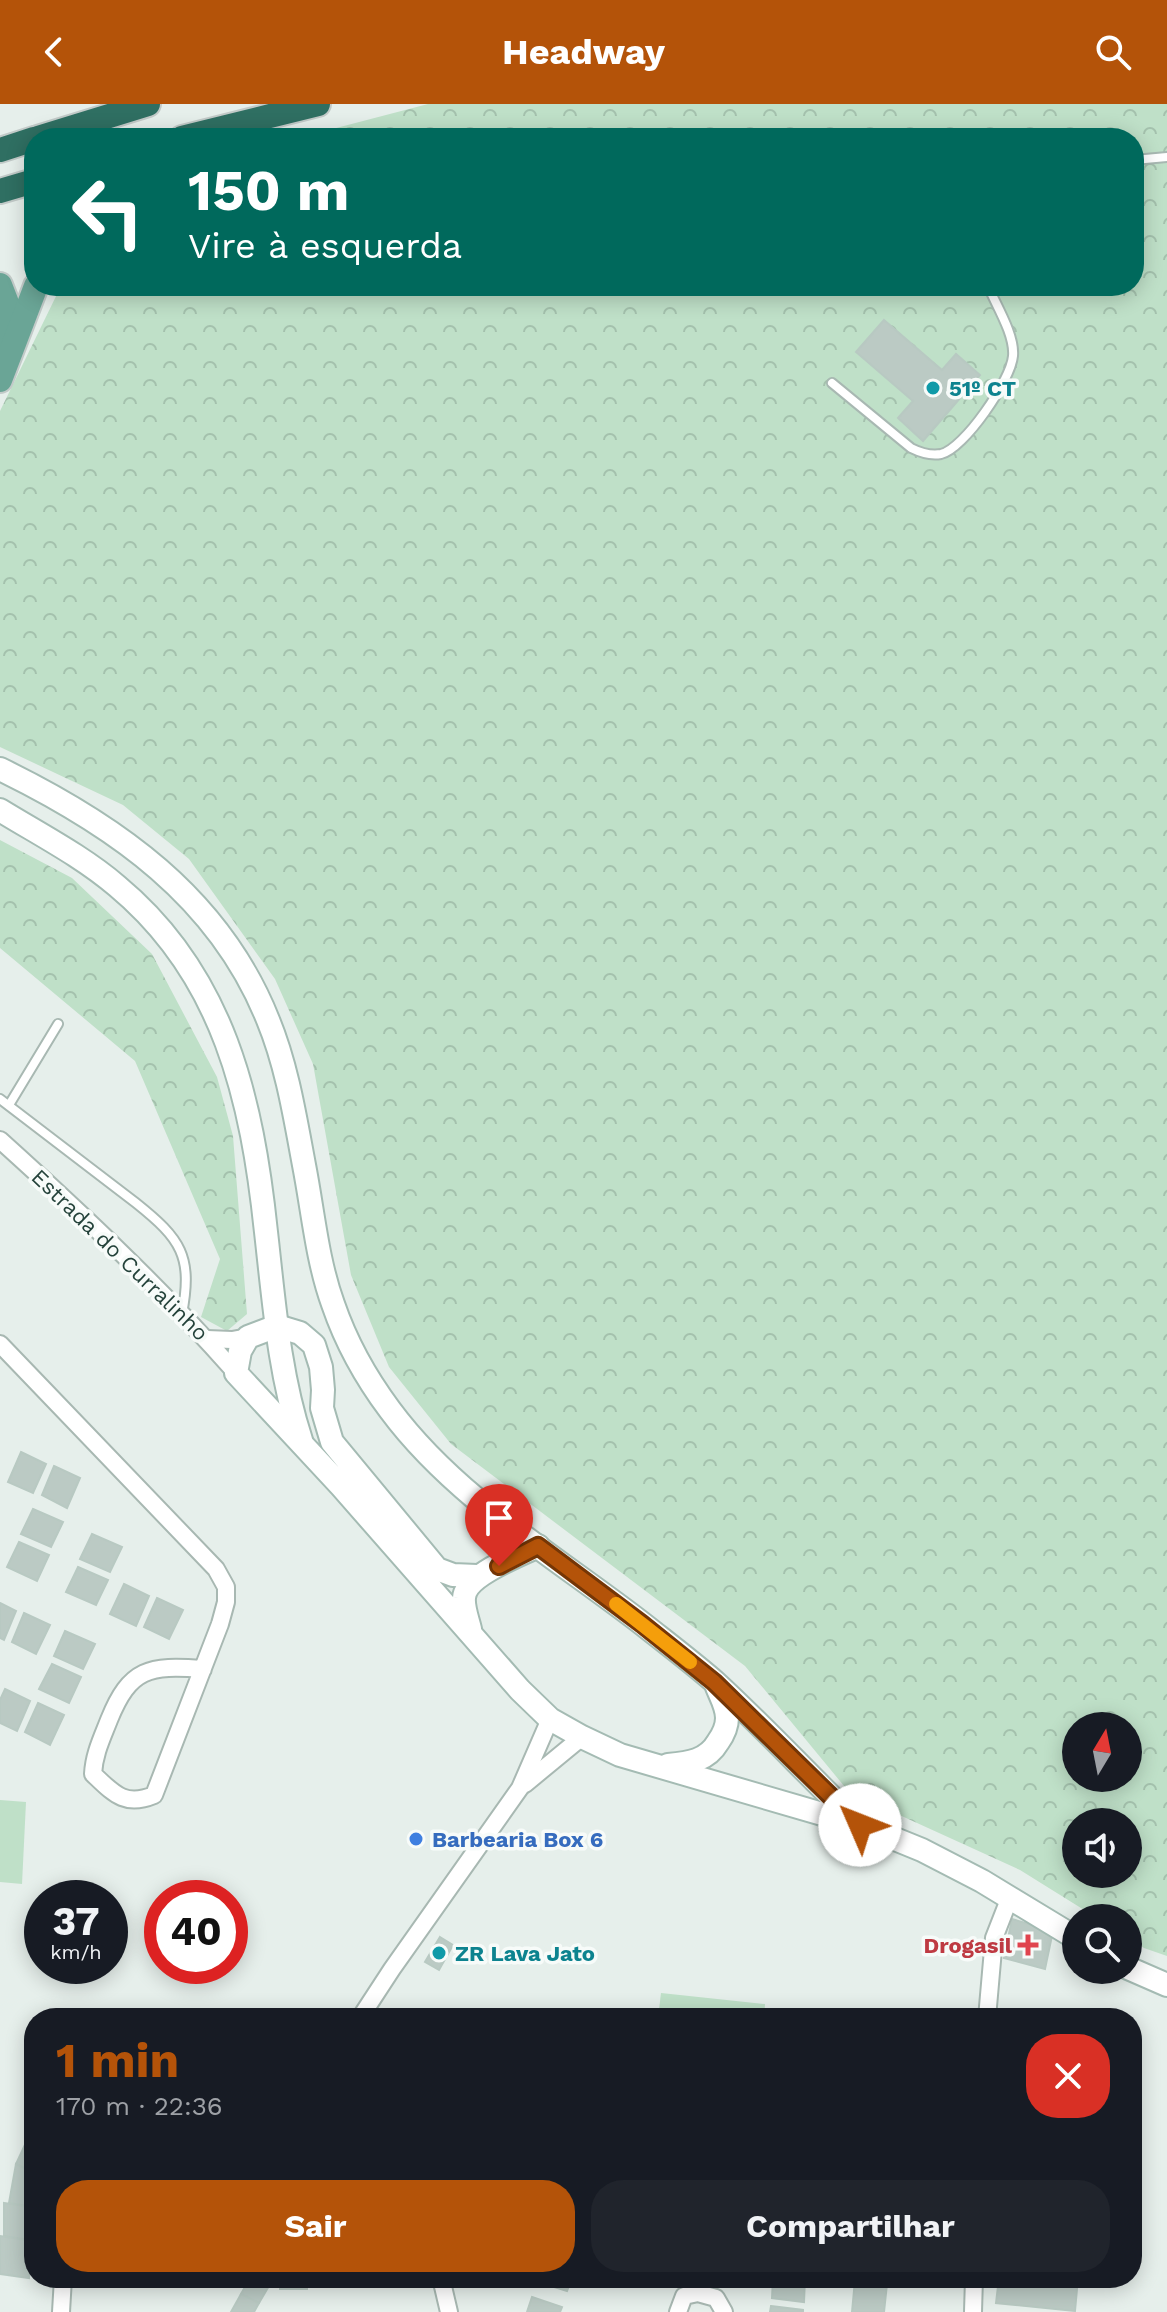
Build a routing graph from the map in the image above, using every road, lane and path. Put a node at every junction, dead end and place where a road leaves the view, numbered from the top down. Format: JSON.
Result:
{"nodes":[{"id":1,"x":148,"y":104,"type":"edge"},
{"id":2,"x":318,"y":104,"type":"edge"},
{"id":3,"x":71,"y":128,"type":"edge"},
{"id":4,"x":224,"y":128,"type":"edge"},
{"id":5,"x":24,"y":143,"type":"edge"},
{"id":6,"x":0,"y":150,"type":"edge"},
{"id":7,"x":1167,"y":157,"type":"edge"},
{"id":8,"x":1144,"y":159,"type":"edge"},
{"id":9,"x":24,"y":184,"type":"edge"},
{"id":10,"x":0,"y":191,"type":"edge"},
{"id":11,"x":0,"y":285,"type":"edge"},
{"id":12,"x":32,"y":296,"type":"edge"},
{"id":13,"x":993,"y":296,"type":"edge"},
{"id":14,"x":0,"y":374,"type":"edge"},
{"id":15,"x":0,"y":380,"type":"edge"},
{"id":16,"x":832,"y":383,"type":"dead end"},
{"id":17,"x":0,"y":769,"type":"edge"},
{"id":18,"x":0,"y":810,"type":"edge"},
{"id":19,"x":58,"y":1024,"type":"dead end"},
{"id":20,"x":0,"y":1099,"type":"edge"},
{"id":21,"x":9,"y":1105,"type":"junction"},
{"id":22,"x":0,"y":1140,"type":"edge"},
{"id":23,"x":182,"y":1315,"type":"junction"},
{"id":24,"x":277,"y":1326,"type":"junction"},
{"id":25,"x":248,"y":1337,"type":"junction"},
{"id":26,"x":207,"y":1339,"type":"junction"},
{"id":27,"x":0,"y":1344,"type":"edge"},
{"id":28,"x":236,"y":1373,"type":"junction"},
{"id":29,"x":303,"y":1447,"type":"junction"},
{"id":30,"x":538,"y":1546,"type":"junction"},
{"id":31,"x":477,"y":1576,"type":"junction"},
{"id":32,"x":473,"y":1638,"type":"junction"},
{"id":33,"x":203,"y":1669,"type":"junction"},
{"id":34,"x":714,"y":1682,"type":"junction"},
{"id":35,"x":550,"y":1719,"type":"junction"},
{"id":36,"x":582,"y":1737,"type":"junction"},
{"id":37,"x":655,"y":1766,"type":"junction"},
{"id":38,"x":520,"y":1788,"type":"junction"},
{"id":39,"x":860,"y":1825,"type":"junction"},
{"id":40,"x":1010,"y":1897,"type":"junction"},
{"id":41,"x":1062,"y":1929,"type":"edge"},
{"id":42,"x":1142,"y":1974,"type":"edge"},
{"id":43,"x":1167,"y":1985,"type":"edge"},
{"id":44,"x":367,"y":2008,"type":"edge"},
{"id":45,"x":988,"y":2008,"type":"edge"},
{"id":46,"x":62,"y":2288,"type":"edge"},
{"id":47,"x":443,"y":2288,"type":"edge"},
{"id":48,"x":974,"y":2288,"type":"edge"},
{"id":49,"x":61,"y":2312,"type":"edge"},
{"id":50,"x":449,"y":2312,"type":"edge"},
{"id":51,"x":678,"y":2312,"type":"edge"},
{"id":52,"x":724,"y":2312,"type":"edge"},
{"id":53,"x":973,"y":2312,"type":"edge"}],
"edges":[{"from":1,"to":3,"type":"highway"},
{"from":2,"to":4,"type":"highway"},
{"from":5,"to":6,"type":"highway"},
{"from":7,"to":8,"type":"lane"},
{"from":9,"to":10,"type":"highway"},
{"from":11,"to":14,"type":"main road"},
{"from":12,"to":15,"type":"main road"},
{"from":13,"to":16,"type":"lane"},
{"from":17,"to":30,"type":"street"},
{"from":18,"to":24,"type":"street"},
{"from":19,"to":21,"type":"lane"},
{"from":20,"to":21,"type":"lane"},
{"from":21,"to":23,"type":"lane"},
{"from":22,"to":23,"type":"street","name":"Estrada do Curralinho"},
{"from":23,"to":26,"type":"street","name":"Estrada do Curralinho"},
{"from":24,"to":25,"type":"street"},
{"from":24,"to":29,"type":"street"},
{"from":24,"to":31,"type":"street"},
{"from":25,"to":26,"type":"street"},
{"from":25,"to":28,"type":"street"},
{"from":26,"to":28,"type":"street","name":"Estrada do Curralinho"},
{"from":27,"to":33,"type":"street"},
{"from":28,"to":29,"type":"street"},
{"from":29,"to":32,"type":"street"},
{"from":30,"to":31,"type":"street"},
{"from":30,"to":34,"type":"street"},
{"from":31,"to":32,"type":"street"},
{"from":32,"to":35,"type":"street"},
{"from":33,"to":33,"type":"street"},
{"from":34,"to":37,"type":"street"},
{"from":34,"to":39,"type":"street"},
{"from":35,"to":36,"type":"street"},
{"from":35,"to":38,"type":"street"},
{"from":36,"to":37,"type":"street"},
{"from":36,"to":38,"type":"street"},
{"from":37,"to":39,"type":"street"},
{"from":38,"to":44,"type":"street"},
{"from":39,"to":40,"type":"street"},
{"from":40,"to":41,"type":"street"},
{"from":40,"to":45,"type":"street"},
{"from":42,"to":43,"type":"street"},
{"from":46,"to":49,"type":"street"},
{"from":47,"to":50,"type":"street"},
{"from":48,"to":53,"type":"street"},
{"from":51,"to":52,"type":"street"}]}
